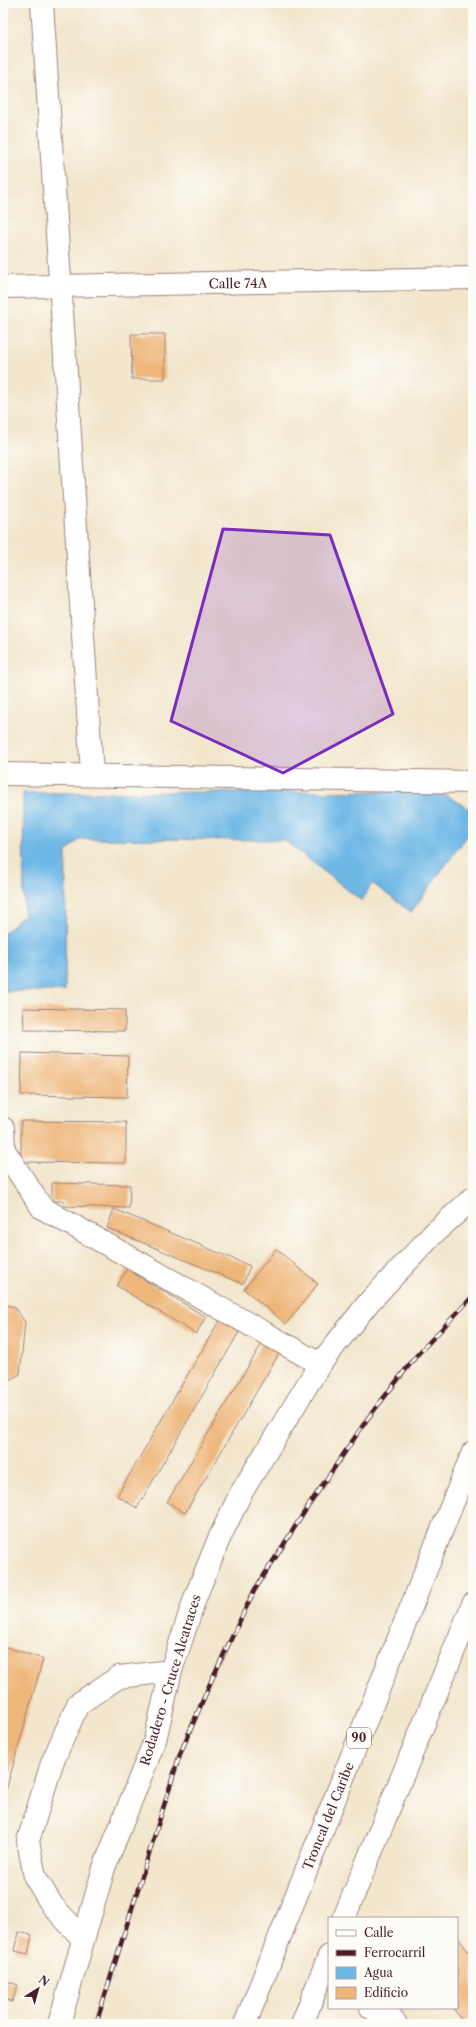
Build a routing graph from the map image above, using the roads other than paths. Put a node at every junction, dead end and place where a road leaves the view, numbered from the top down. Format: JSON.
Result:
{"nodes":[{"id":1,"x":42,"y":3,"type":"edge"},
{"id":2,"x":473,"y":278,"type":"edge"},
{"id":3,"x":59,"y":286,"type":"junction"},
{"id":4,"x":3,"y":287,"type":"edge"},
{"id":5,"x":3,"y":774,"type":"edge"},
{"id":6,"x":92,"y":774,"type":"junction"},
{"id":7,"x":473,"y":782,"type":"edge"},
{"id":8,"x":3,"y":1128,"type":"edge"},
{"id":9,"x":3,"y":1150,"type":"edge"},
{"id":10,"x":473,"y":1198,"type":"edge"},
{"id":11,"x":320,"y":1364,"type":"junction"},
{"id":12,"x":473,"y":1452,"type":"edge"},
{"id":13,"x":473,"y":1604,"type":"edge"},
{"id":14,"x":468,"y":1620,"type":"edge"},
{"id":15,"x":171,"y":1671,"type":"junction"},
{"id":16,"x":344,"y":1917,"type":"edge"},
{"id":17,"x":83,"y":1939,"type":"junction"},
{"id":18,"x":328,"y":1961,"type":"edge"},
{"id":19,"x":323,"y":1986,"type":"edge"},
{"id":20,"x":373,"y":2009,"type":"edge"},
{"id":21,"x":59,"y":2024,"type":"edge"},
{"id":22,"x":245,"y":2024,"type":"edge"},
{"id":23,"x":302,"y":2024,"type":"edge"},
{"id":24,"x":396,"y":2024,"type":"edge"}],
"edges":[{"from":1,"to":3,"type":"main road"},
{"from":2,"to":3,"type":"main road","name":"Calle 74A"},
{"from":3,"to":4,"type":"main road","name":"Calle 74A"},
{"from":3,"to":6,"type":"main road"},
{"from":5,"to":6,"type":"main road"},
{"from":6,"to":7,"type":"main road"},
{"from":8,"to":9,"type":"main road"},
{"from":9,"to":11,"type":"main road"},
{"from":10,"to":11,"type":"main road","name":"Rodadero - Cruce Alcatraces"},
{"from":11,"to":15,"type":"main road","name":"Rodadero - Cruce Alcatraces"},
{"from":12,"to":22,"type":"main road","name":"Troncal del Caribe","number":"90"},
{"from":13,"to":14,"type":"main road"},
{"from":14,"to":16,"type":"main road"},
{"from":15,"to":17,"type":"main road","name":"Rodadero - Cruce Alcatraces"},
{"from":15,"to":17,"type":"main road"},
{"from":17,"to":21,"type":"main road","name":"Rodadero - Cruce Alcatraces"},
{"from":18,"to":19,"type":"main road"},
{"from":19,"to":23,"type":"main road"},
{"from":20,"to":24,"type":"main road"}]}
